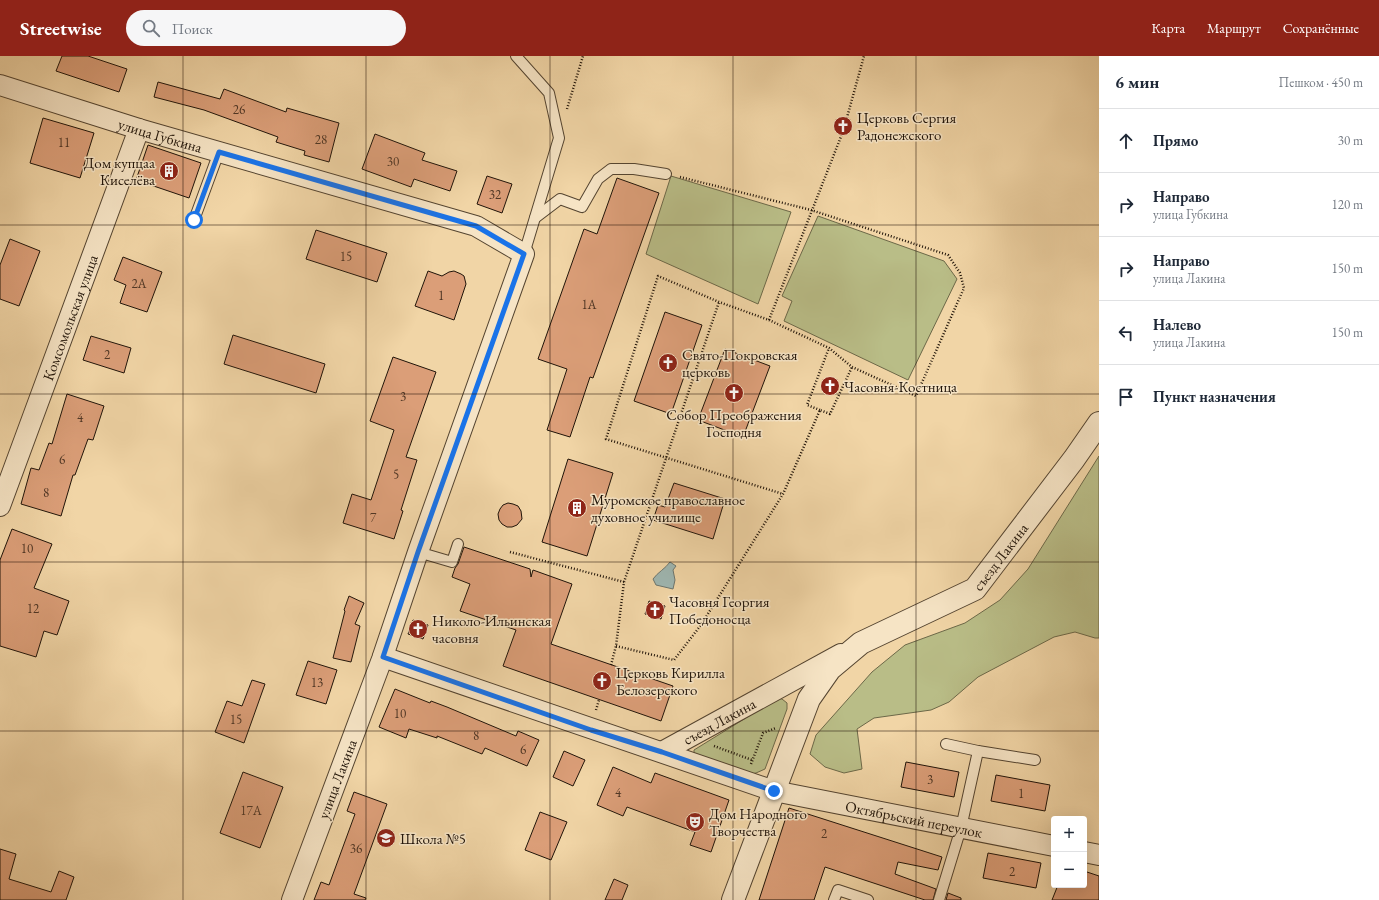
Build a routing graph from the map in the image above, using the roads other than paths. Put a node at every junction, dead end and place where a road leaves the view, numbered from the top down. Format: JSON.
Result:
{"nodes":[{"id":1,"x":516,"y":56,"type":"edge"},
{"id":2,"x":0,"y":85,"type":"edge"},
{"id":3,"x":139,"y":129,"type":"junction"},
{"id":4,"x":219,"y":152,"type":"junction"},
{"id":5,"x":666,"y":174,"type":"road end"},
{"id":6,"x":535,"y":218,"type":"junction"},
{"id":7,"x":194,"y":220,"type":"dead end"},
{"id":8,"x":524,"y":254,"type":"junction"},
{"id":9,"x":1099,"y":423,"type":"edge"},
{"id":10,"x":0,"y":506,"type":"edge"},
{"id":11,"x":458,"y":544,"type":"dead end"},
{"id":12,"x":418,"y":552,"type":"junction"},
{"id":13,"x":861,"y":643,"type":"junction"},
{"id":14,"x":383,"y":657,"type":"junction"},
{"id":15,"x":946,"y":744,"type":"dead end"},
{"id":16,"x":978,"y":751,"type":"junction"},
{"id":17,"x":662,"y":752,"type":"junction"},
{"id":18,"x":1035,"y":760,"type":"dead end"},
{"id":19,"x":774,"y":791,"type":"junction"},
{"id":20,"x":961,"y":828,"type":"junction"},
{"id":21,"x":1051,"y":845,"type":"edge"},
{"id":22,"x":1087,"y":853,"type":"edge"},
{"id":23,"x":1099,"y":855,"type":"edge"},
{"id":24,"x":292,"y":900,"type":"edge"},
{"id":25,"x":733,"y":900,"type":"edge"},
{"id":26,"x":834,"y":900,"type":"edge"},
{"id":27,"x":868,"y":900,"type":"edge"},
{"id":28,"x":939,"y":900,"type":"edge"}],
"edges":[{"from":1,"to":6,"type":"lane"},
{"from":2,"to":3,"type":"street","name":"улица Губкина"},
{"from":3,"to":4,"type":"street","name":"улица Губкина"},
{"from":3,"to":10,"type":"street","name":"Комсомольская улица"},
{"from":4,"to":7,"type":"lane"},
{"from":4,"to":8,"type":"street","name":"улица Губкина"},
{"from":5,"to":6,"type":"lane"},
{"from":6,"to":8,"type":"lane"},
{"from":8,"to":12,"type":"street","name":"улица Лакина"},
{"from":9,"to":13,"type":"street","name":"съезд Лакина"},
{"from":11,"to":12,"type":"lane"},
{"from":12,"to":14,"type":"street","name":"улица Лакина"},
{"from":13,"to":17,"type":"street","name":"съезд Лакина"},
{"from":13,"to":19,"type":"street","name":"съезд Лакина"},
{"from":14,"to":17,"type":"street"},
{"from":14,"to":24,"type":"street","name":"улица Лакина"},
{"from":15,"to":16,"type":"lane"},
{"from":16,"to":18,"type":"lane"},
{"from":16,"to":20,"type":"lane"},
{"from":17,"to":19,"type":"street"},
{"from":19,"to":20,"type":"street","name":"Октябрьский переулок"},
{"from":19,"to":25,"type":"street","name":"съезд Лакина"},
{"from":20,"to":21,"type":"street","name":"Октябрьский переулок"},
{"from":20,"to":28,"type":"lane"},
{"from":22,"to":23,"type":"street"},
{"from":26,"to":27,"type":"lane"}]}
